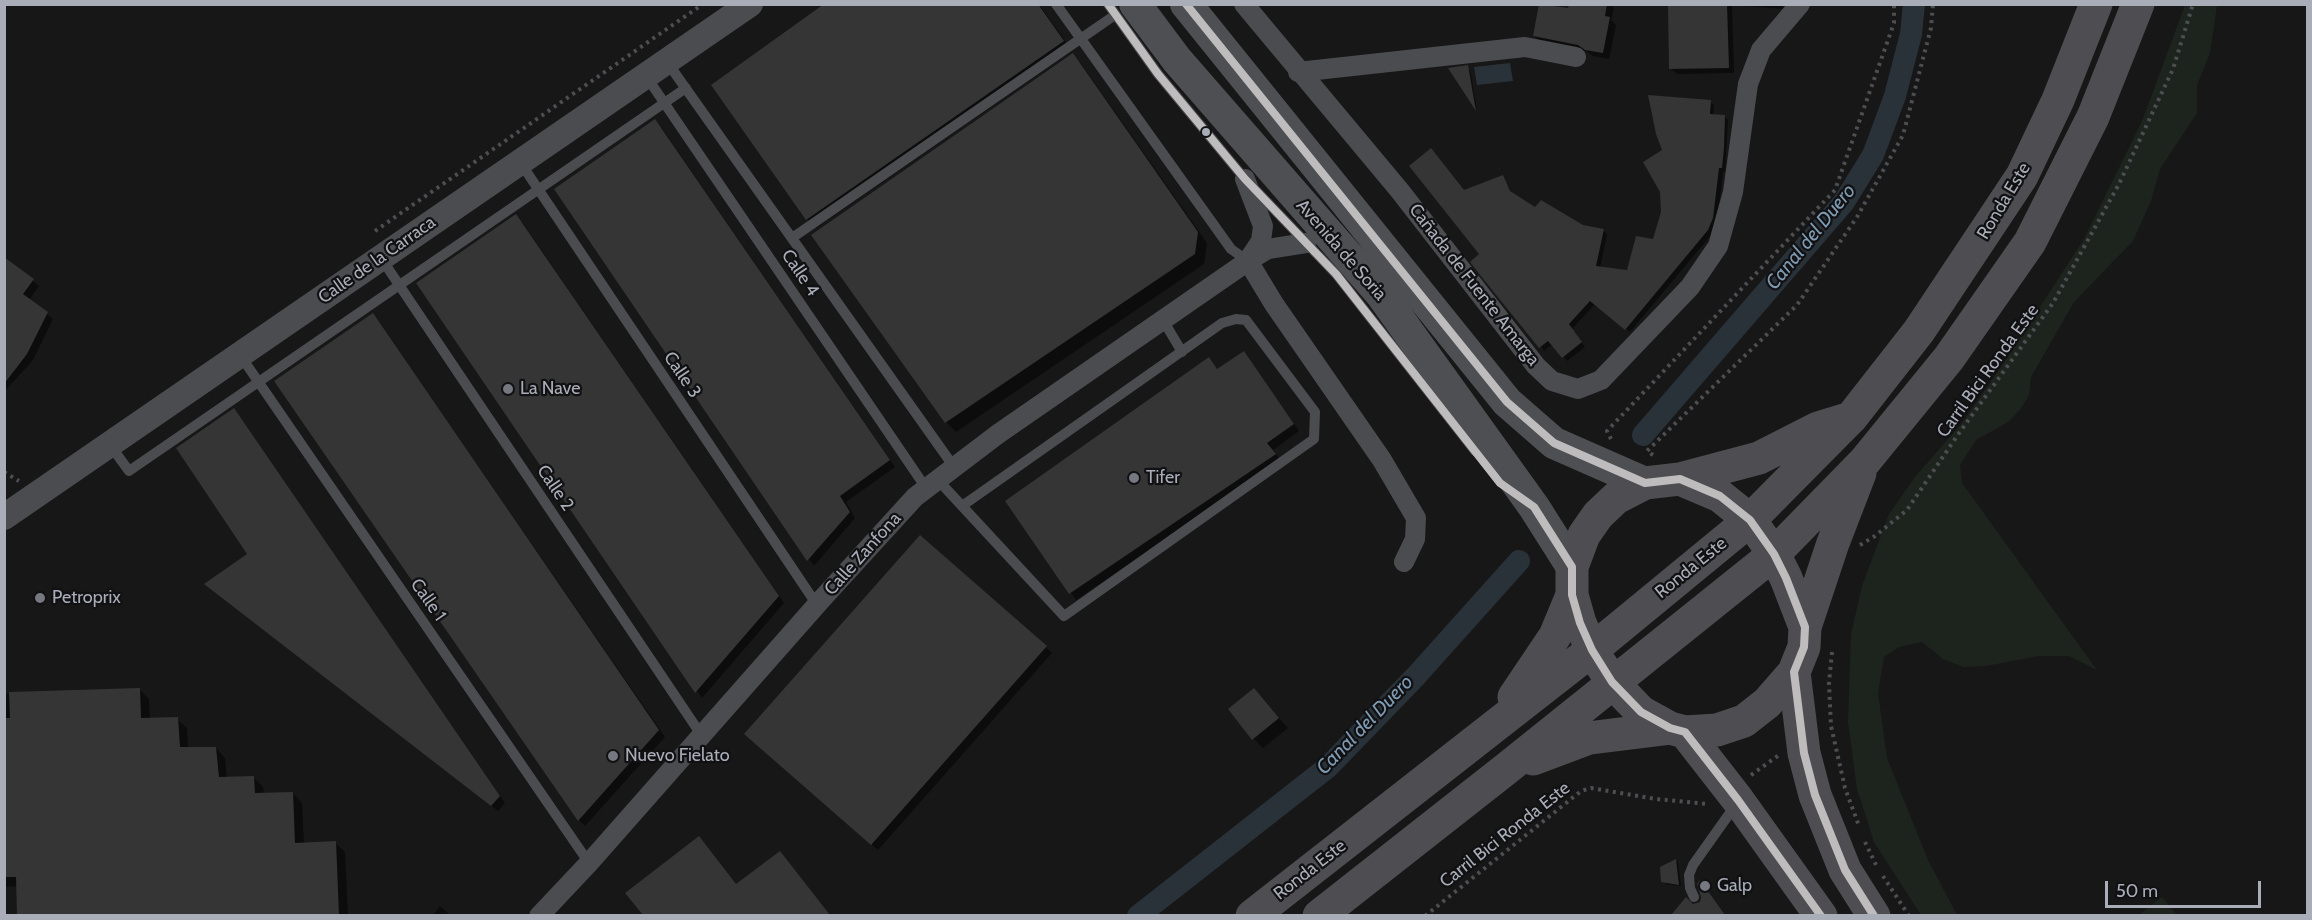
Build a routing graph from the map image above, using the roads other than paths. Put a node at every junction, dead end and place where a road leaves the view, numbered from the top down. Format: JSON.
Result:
{"nodes":[{"id":1,"x":750,"y":4,"type":"edge"},
{"id":2,"x":1056,"y":4,"type":"edge"},
{"id":3,"x":1108,"y":4,"type":"edge"},
{"id":4,"x":1186,"y":4,"type":"edge"},
{"id":5,"x":1244,"y":4,"type":"edge"},
{"id":6,"x":1800,"y":4,"type":"edge"},
{"id":7,"x":2096,"y":4,"type":"edge"},
{"id":8,"x":2138,"y":4,"type":"edge"},
{"id":9,"x":1125,"y":10,"type":"edge"},
{"id":10,"x":1081,"y":38,"type":"junction"},
{"id":11,"x":1576,"y":57,"type":"dead end"},
{"id":12,"x":667,"y":61,"type":"junction"},
{"id":13,"x":1298,"y":72,"type":"junction"},
{"id":14,"x":646,"y":76,"type":"junction"},
{"id":15,"x":686,"y":88,"type":"junction"},
{"id":16,"x":664,"y":103,"type":"junction"},
{"id":17,"x":520,"y":162,"type":"junction"},
{"id":18,"x":1245,"y":179,"type":"junction"},
{"id":19,"x":537,"y":189,"type":"junction"},
{"id":20,"x":792,"y":238,"type":"junction"},
{"id":21,"x":1306,"y":243,"type":"junction"},
{"id":22,"x":380,"y":258,"type":"junction"},
{"id":23,"x":1248,"y":261,"type":"junction"},
{"id":24,"x":399,"y":286,"type":"junction"},
{"id":25,"x":1163,"y":320,"type":"junction"},
{"id":26,"x":1182,"y":352,"type":"junction"},
{"id":27,"x":239,"y":355,"type":"junction"},
{"id":28,"x":258,"y":382,"type":"junction"},
{"id":29,"x":1851,"y":418,"type":"junction"},
{"id":30,"x":110,"y":444,"type":"junction"},
{"id":31,"x":1865,"y":462,"type":"junction"},
{"id":32,"x":954,"y":467,"type":"junction"},
{"id":33,"x":1646,"y":467,"type":"junction"},
{"id":34,"x":1680,"y":479,"type":"junction"},
{"id":35,"x":932,"y":484,"type":"junction"},
{"id":36,"x":962,"y":506,"type":"junction"},
{"id":37,"x":1534,"y":507,"type":"junction"},
{"id":38,"x":4,"y":517,"type":"edge"},
{"id":39,"x":1750,"y":520,"type":"junction"},
{"id":40,"x":1774,"y":554,"type":"junction"},
{"id":41,"x":1404,"y":562,"type":"dead end"},
{"id":42,"x":1572,"y":581,"type":"junction"},
{"id":43,"x":817,"y":605,"type":"junction"},
{"id":44,"x":1592,"y":650,"type":"junction"},
{"id":45,"x":1808,"y":655,"type":"junction"},
{"id":46,"x":1612,"y":682,"type":"junction"},
{"id":47,"x":1492,"y":728,"type":"junction"},
{"id":48,"x":1677,"y":730,"type":"junction"},
{"id":49,"x":702,"y":736,"type":"junction"},
{"id":50,"x":1506,"y":769,"type":"junction"},
{"id":51,"x":1727,"y":798,"type":"junction"},
{"id":52,"x":589,"y":863,"type":"junction"},
{"id":53,"x":1694,"y":897,"type":"dead end"},
{"id":54,"x":539,"y":915,"type":"edge"},
{"id":55,"x":1252,"y":915,"type":"edge"},
{"id":56,"x":1319,"y":915,"type":"edge"},
{"id":57,"x":1821,"y":915,"type":"edge"},
{"id":58,"x":1874,"y":915,"type":"edge"}],
"edges":[{"from":1,"to":12,"type":"street","name":"Calle de la Carraca"},
{"from":2,"to":10,"type":"lane"},
{"from":3,"to":9,"type":"lane","name":"Avenida de Soria"},
{"from":4,"to":33,"type":"main road","name":"Avenida de Soria"},
{"from":5,"to":13,"type":"street","name":"Cañada de Fuente Amarga"},
{"from":6,"to":13,"type":"street","name":"Cañada de Fuente Amarga"},
{"from":7,"to":29,"type":"highway","name":"Ronda Este"},
{"from":8,"to":31,"type":"highway"},
{"from":9,"to":10,"type":"lane"},
{"from":9,"to":18,"type":"lane","name":"Avenida de Soria"},
{"from":9,"to":37,"type":"main road","name":"Avenida de Soria"},
{"from":10,"to":20,"type":"lane"},
{"from":10,"to":23,"type":"lane"},
{"from":11,"to":13,"type":"street"},
{"from":12,"to":14,"type":"street","name":"Calle de la Carraca"},
{"from":12,"to":15,"type":"lane"},
{"from":14,"to":16,"type":"lane","name":"Calle 4"},
{"from":14,"to":17,"type":"street","name":"Calle de la Carraca"},
{"from":15,"to":16,"type":"lane"},
{"from":15,"to":20,"type":"lane"},
{"from":16,"to":19,"type":"lane"},
{"from":16,"to":35,"type":"lane","name":"Calle 4"},
{"from":17,"to":19,"type":"lane","name":"Calle 3"},
{"from":17,"to":22,"type":"street","name":"Calle de la Carraca"},
{"from":18,"to":21,"type":"lane","name":"Avenida de Soria"},
{"from":18,"to":23,"type":"street","name":"Calle Zanfona"},
{"from":19,"to":24,"type":"lane"},
{"from":19,"to":43,"type":"lane","name":"Calle 3"},
{"from":20,"to":32,"type":"lane"},
{"from":21,"to":23,"type":"street","name":"Calle Zanfona"},
{"from":21,"to":37,"type":"lane","name":"Avenida de Soria"},
{"from":22,"to":24,"type":"lane","name":"Calle 2"},
{"from":22,"to":27,"type":"street","name":"Calle de la Carraca"},
{"from":23,"to":25,"type":"street","name":"Calle Zanfona"},
{"from":23,"to":41,"type":"street"},
{"from":24,"to":28,"type":"lane"},
{"from":24,"to":49,"type":"lane","name":"Calle 2"},
{"from":25,"to":26,"type":"lane"},
{"from":25,"to":32,"type":"street","name":"Calle Zanfona"},
{"from":26,"to":36,"type":"lane"},
{"from":26,"to":36,"type":"lane","name":"Calle 4"},
{"from":27,"to":28,"type":"lane","name":"Calle 1"},
{"from":27,"to":30,"type":"street","name":"Calle de la Carraca"},
{"from":28,"to":30,"type":"lane"},
{"from":28,"to":52,"type":"lane","name":"Calle 1"},
{"from":29,"to":34,"type":"highway"},
{"from":29,"to":39,"type":"highway","name":"Ronda Este"},
{"from":30,"to":38,"type":"street","name":"Calle de la Carraca"},
{"from":31,"to":40,"type":"highway"},
{"from":31,"to":45,"type":"highway"},
{"from":32,"to":35,"type":"street","name":"Calle Zanfona"},
{"from":33,"to":34,"type":"highway"},
{"from":33,"to":42,"type":"highway"},
{"from":34,"to":39,"type":"highway"},
{"from":35,"to":36,"type":"lane","name":"Calle 4"},
{"from":35,"to":43,"type":"street","name":"Calle Zanfona"},
{"from":37,"to":42,"type":"main road","name":"Avenida de Soria"},
{"from":39,"to":40,"type":"highway"},
{"from":39,"to":44,"type":"highway","name":"Ronda Este"},
{"from":40,"to":45,"type":"highway"},
{"from":40,"to":46,"type":"highway"},
{"from":42,"to":44,"type":"highway"},
{"from":42,"to":47,"type":"highway"},
{"from":43,"to":49,"type":"street","name":"Calle Zanfona"},
{"from":44,"to":46,"type":"highway"},
{"from":44,"to":47,"type":"highway","name":"Ronda Este"},
{"from":45,"to":48,"type":"highway"},
{"from":45,"to":58,"type":"highway"},
{"from":46,"to":48,"type":"highway"},
{"from":46,"to":50,"type":"highway"},
{"from":47,"to":55,"type":"highway","name":"Ronda Este"},
{"from":48,"to":50,"type":"highway"},
{"from":48,"to":51,"type":"highway"},
{"from":49,"to":52,"type":"street","name":"Calle Zanfona"},
{"from":50,"to":56,"type":"highway"},
{"from":51,"to":53,"type":"lane"},
{"from":51,"to":57,"type":"highway"},
{"from":52,"to":54,"type":"street","name":"Calle Zanfona"}]}
